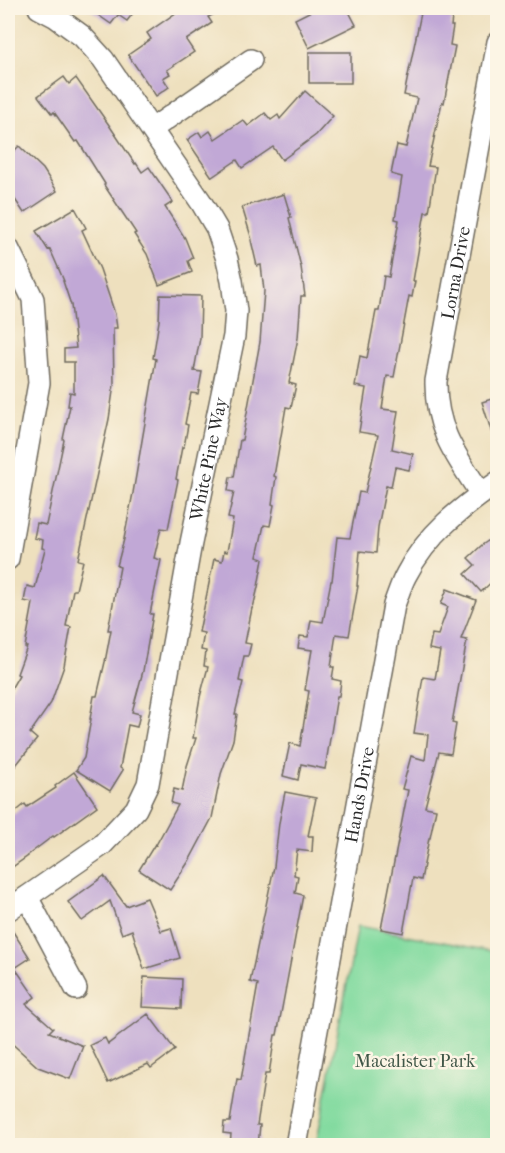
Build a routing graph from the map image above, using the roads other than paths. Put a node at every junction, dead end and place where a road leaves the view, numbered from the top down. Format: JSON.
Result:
{"nodes":[{"id":1,"x":39,"y":8,"type":"edge"},
{"id":2,"x":498,"y":42,"type":"edge"},
{"id":3,"x":251,"y":60,"type":"dead end"},
{"id":4,"x":152,"y":129,"type":"junction"},
{"id":5,"x":8,"y":248,"type":"edge"},
{"id":6,"x":489,"y":488,"type":"edge"},
{"id":7,"x":8,"y":559,"type":"edge"},
{"id":8,"x":27,"y":897,"type":"junction"},
{"id":9,"x":8,"y":910,"type":"edge"},
{"id":10,"x":76,"y":989,"type":"dead end"},
{"id":11,"x":296,"y":1146,"type":"edge"}],
"edges":[{"from":1,"to":4,"type":"street","name":"White Pine Way"},
{"from":2,"to":6,"type":"street","name":"Lorna Drive"},
{"from":3,"to":4,"type":"street"},
{"from":4,"to":8,"type":"street","name":"White Pine Way"},
{"from":5,"to":7,"type":"street"},
{"from":6,"to":11,"type":"street","name":"Hands Drive"},
{"from":8,"to":9,"type":"street","name":"White Pine Way"},
{"from":8,"to":10,"type":"street"}]}
